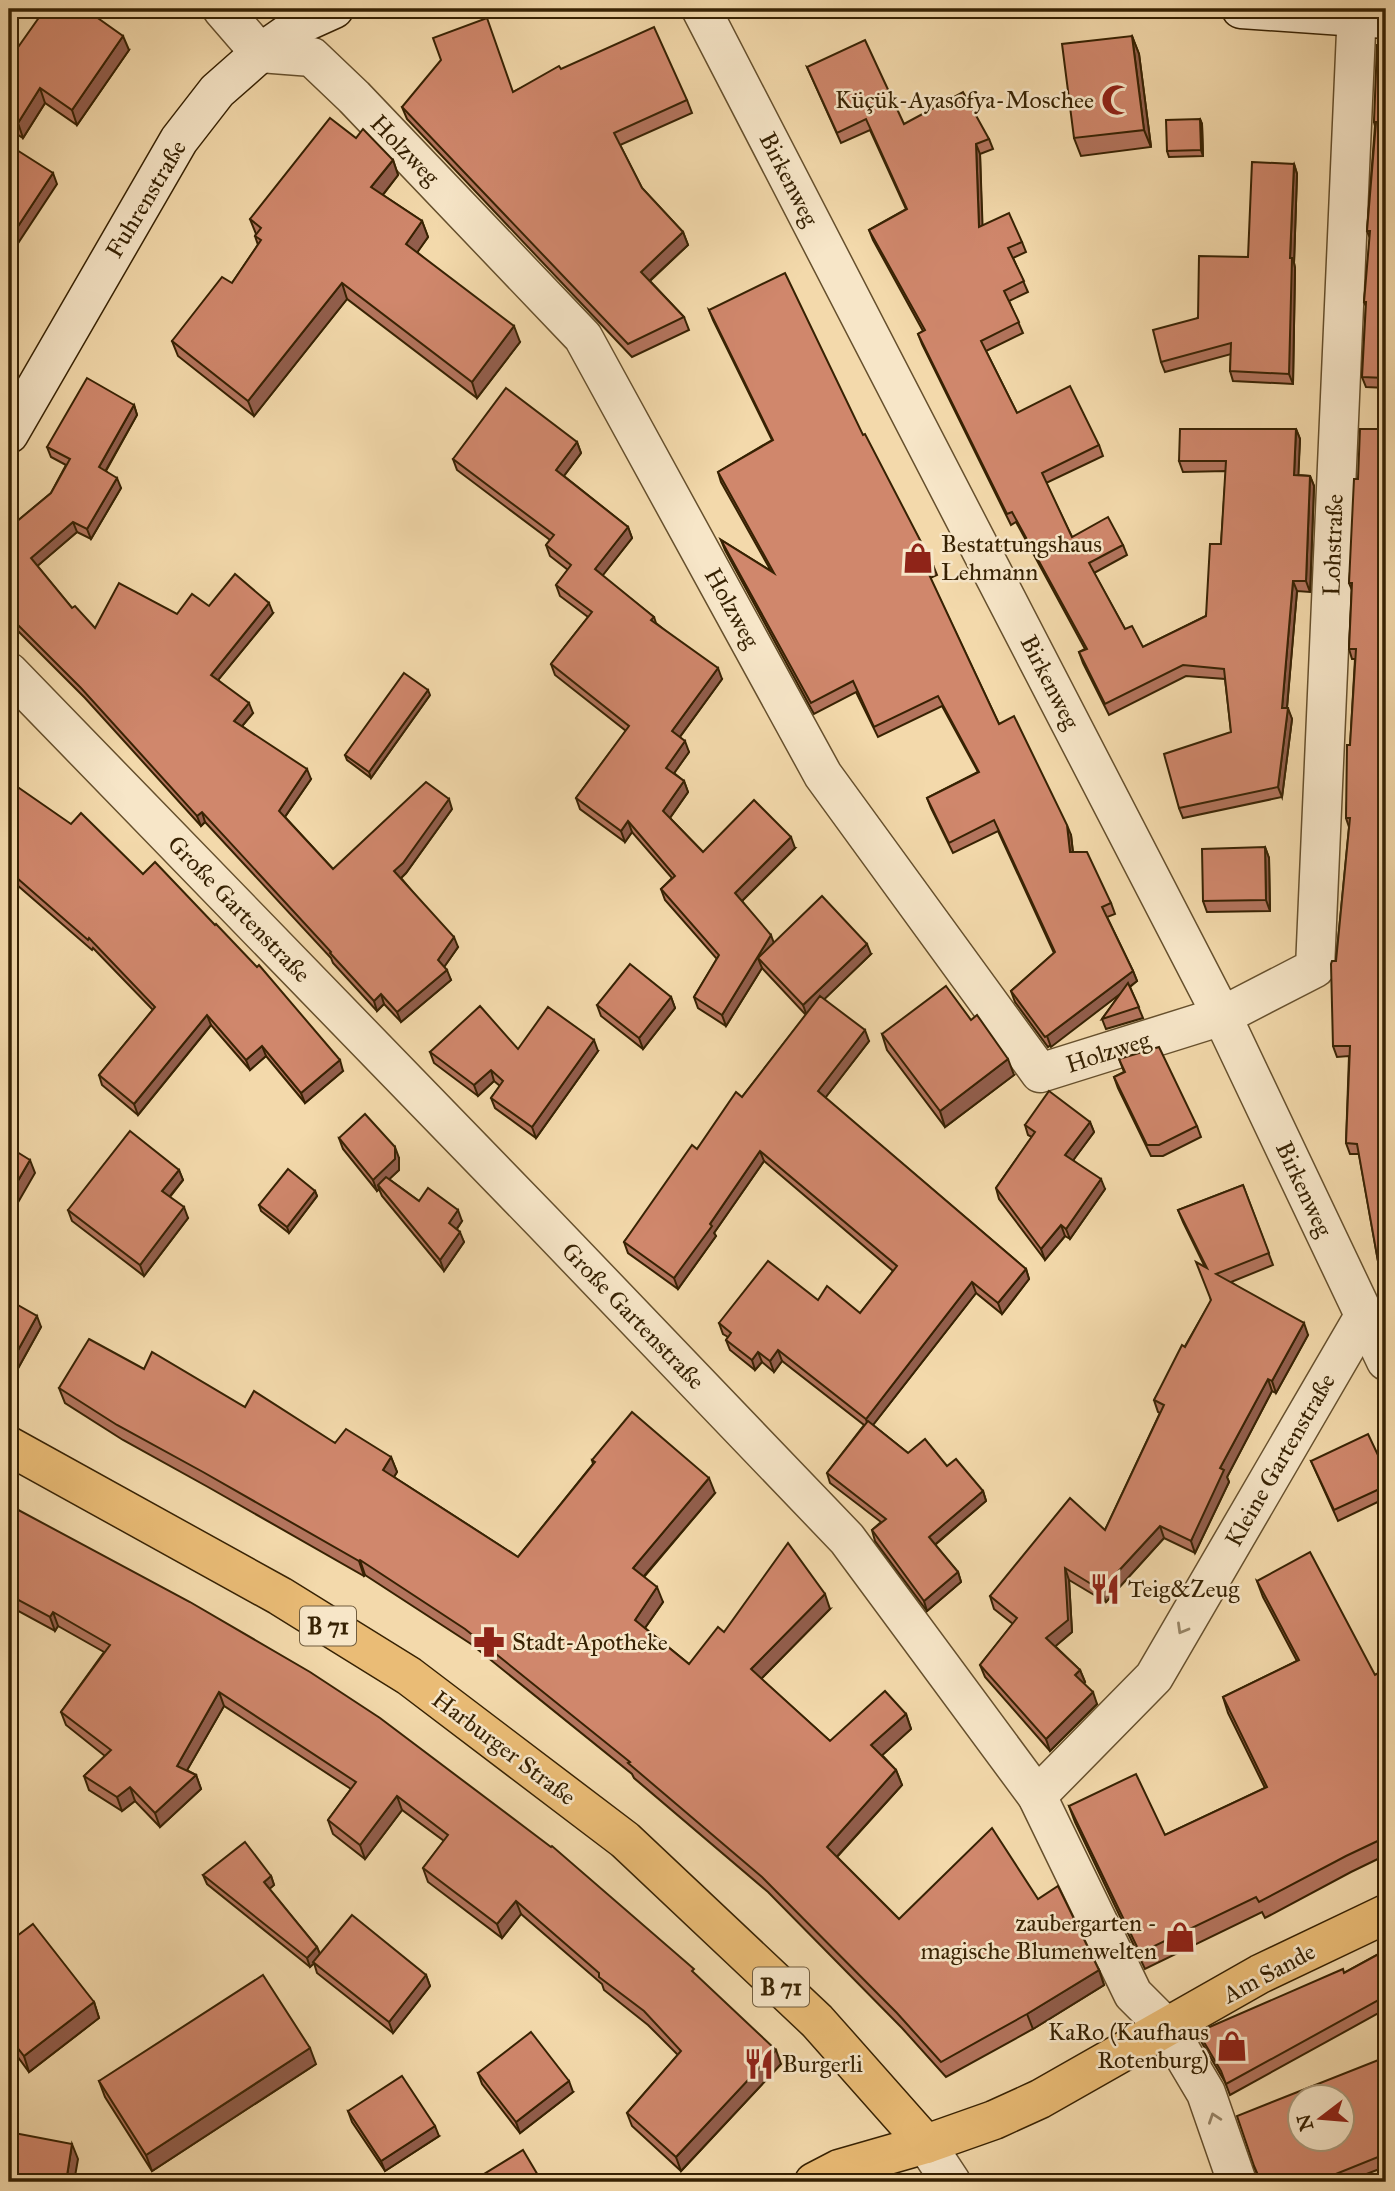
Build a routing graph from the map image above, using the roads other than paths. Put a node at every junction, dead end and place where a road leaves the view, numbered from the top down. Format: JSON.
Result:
{"nodes":[{"id":1,"x":222,"y":9,"type":"edge"},
{"id":2,"x":334,"y":9,"type":"edge"},
{"id":3,"x":701,"y":9,"type":"edge"},
{"id":4,"x":1241,"y":9,"type":"edge"},
{"id":5,"x":1366,"y":15,"type":"edge"},
{"id":6,"x":260,"y":53,"type":"junction"},
{"id":7,"x":9,"y":434,"type":"edge"},
{"id":8,"x":9,"y":672,"type":"edge"},
{"id":9,"x":1222,"y":1016,"type":"junction"},
{"id":10,"x":1364,"y":1316,"type":"junction"},
{"id":11,"x":1386,"y":1361,"type":"edge"},
{"id":12,"x":9,"y":1446,"type":"edge"},
{"id":13,"x":1037,"y":1796,"type":"junction"},
{"id":14,"x":1386,"y":1914,"type":"edge"},
{"id":15,"x":1167,"y":2029,"type":"junction"},
{"id":16,"x":926,"y":2144,"type":"junction"},
{"id":17,"x":814,"y":2182,"type":"edge"},
{"id":18,"x":878,"y":2182,"type":"edge"},
{"id":19,"x":951,"y":2182,"type":"edge"},
{"id":20,"x":1237,"y":2182,"type":"edge"}],
"edges":[{"from":1,"to":6,"type":"street"},
{"from":2,"to":6,"type":"street","name":"Fuhrenstraße"},
{"from":3,"to":9,"type":"street","name":"Birkenweg"},
{"from":4,"to":5,"type":"street"},
{"from":5,"to":9,"type":"street","name":"Lohstraße"},
{"from":6,"to":7,"type":"street","name":"Fuhrenstraße"},
{"from":6,"to":9,"type":"street","name":"Holzweg"},
{"from":8,"to":13,"type":"street","name":"Große Gartenstraße"},
{"from":9,"to":10,"type":"street","name":"Birkenweg"},
{"from":10,"to":11,"type":"street","name":"Birkenweg"},
{"from":10,"to":13,"type":"street","name":"Kleine Gartenstraße","one_way":true},
{"from":12,"to":16,"type":"main road","name":"Harburger Straße","number":"B 71"},
{"from":13,"to":15,"type":"street","name":"Große Gartenstraße"},
{"from":14,"to":15,"type":"main road","name":"Am Sande"},
{"from":15,"to":16,"type":"main road","name":"Am Sande"},
{"from":20,"to":15,"type":"street","name":"Große Gartenstraße","one_way":true},
{"from":16,"to":17,"type":"main road","name":"Am Sande"},
{"from":16,"to":18,"type":"main road"},
{"from":16,"to":19,"type":"street"}]}
